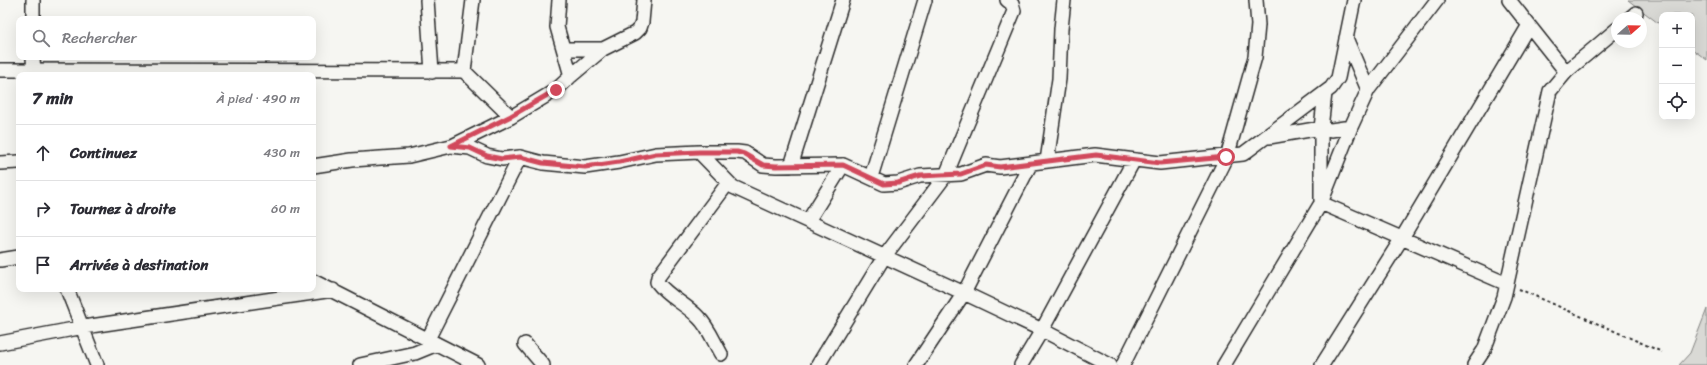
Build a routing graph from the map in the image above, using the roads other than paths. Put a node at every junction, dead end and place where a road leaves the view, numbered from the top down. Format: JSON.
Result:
{"nodes":[{"id":1,"x":33,"y":0,"type":"edge"},
{"id":2,"x":427,"y":0,"type":"edge"},
{"id":3,"x":473,"y":0,"type":"edge"},
{"id":4,"x":559,"y":0,"type":"edge"},
{"id":5,"x":644,"y":0,"type":"edge"},
{"id":6,"x":843,"y":0,"type":"edge"},
{"id":7,"x":925,"y":0,"type":"edge"},
{"id":8,"x":1007,"y":0,"type":"edge"},
{"id":9,"x":1064,"y":0,"type":"edge"},
{"id":10,"x":1256,"y":0,"type":"edge"},
{"id":11,"x":1354,"y":0,"type":"edge"},
{"id":12,"x":1437,"y":0,"type":"edge"},
{"id":13,"x":1509,"y":0,"type":"edge"},
{"id":14,"x":33,"y":16,"type":"edge"},
{"id":15,"x":1529,"y":25,"type":"junction"},
{"id":16,"x":1611,"y":34,"type":"edge"},
{"id":17,"x":1346,"y":38,"type":"junction"},
{"id":18,"x":564,"y":49,"type":"junction"},
{"id":19,"x":603,"y":49,"type":"junction"},
{"id":20,"x":33,"y":60,"type":"edge"},
{"id":21,"x":0,"y":70,"type":"edge"},
{"id":22,"x":464,"y":71,"type":"junction"},
{"id":23,"x":23,"y":72,"type":"edge"},
{"id":24,"x":34,"y":72,"type":"edge"},
{"id":25,"x":316,"y":72,"type":"edge"},
{"id":26,"x":432,"y":72,"type":"junction"},
{"id":27,"x":1566,"y":72,"type":"junction"},
{"id":28,"x":571,"y":76,"type":"junction"},
{"id":29,"x":1368,"y":90,"type":"junction"},
{"id":30,"x":1325,"y":93,"type":"junction"},
{"id":31,"x":511,"y":116,"type":"junction"},
{"id":32,"x":1351,"y":126,"type":"junction"},
{"id":33,"x":1321,"y":128,"type":"junction"},
{"id":34,"x":1267,"y":137,"type":"junction"},
{"id":35,"x":451,"y":146,"type":"junction"},
{"id":36,"x":699,"y":152,"type":"junction"},
{"id":37,"x":520,"y":157,"type":"junction"},
{"id":38,"x":1226,"y":157,"type":"junction"},
{"id":39,"x":1134,"y":160,"type":"junction"},
{"id":40,"x":1047,"y":161,"type":"junction"},
{"id":41,"x":16,"y":162,"type":"edge"},
{"id":42,"x":0,"y":163,"type":"edge"},
{"id":43,"x":1031,"y":163,"type":"junction"},
{"id":44,"x":843,"y":165,"type":"junction"},
{"id":45,"x":316,"y":166,"type":"edge"},
{"id":46,"x":791,"y":166,"type":"junction"},
{"id":47,"x":946,"y":175,"type":"junction"},
{"id":48,"x":871,"y":177,"type":"junction"},
{"id":49,"x":728,"y":183,"type":"junction"},
{"id":50,"x":1321,"y":203,"type":"junction"},
{"id":51,"x":808,"y":222,"type":"junction"},
{"id":52,"x":1402,"y":238,"type":"junction"},
{"id":53,"x":16,"y":257,"type":"edge"},
{"id":54,"x":884,"y":257,"type":"junction"},
{"id":55,"x":0,"y":260,"type":"edge"},
{"id":56,"x":316,"y":282,"type":"edge"},
{"id":57,"x":1507,"y":284,"type":"junction"},
{"id":58,"x":333,"y":290,"type":"junction"},
{"id":59,"x":69,"y":292,"type":"edge"},
{"id":60,"x":964,"y":293,"type":"junction"},
{"id":61,"x":84,"y":327,"type":"junction"},
{"id":62,"x":1042,"y":330,"type":"junction"},
{"id":63,"x":433,"y":342,"type":"junction"},
{"id":64,"x":0,"y":343,"type":"edge"},
{"id":65,"x":525,"y":344,"type":"dead end"},
{"id":66,"x":722,"y":354,"type":"dead end"},
{"id":67,"x":98,"y":365,"type":"edge"},
{"id":68,"x":360,"y":365,"type":"edge"},
{"id":69,"x":478,"y":365,"type":"edge"},
{"id":70,"x":543,"y":365,"type":"edge"},
{"id":71,"x":818,"y":365,"type":"edge"},
{"id":72,"x":916,"y":365,"type":"edge"},
{"id":73,"x":1022,"y":365,"type":"edge"},
{"id":74,"x":1110,"y":365,"type":"edge"},
{"id":75,"x":1123,"y":365,"type":"edge"},
{"id":76,"x":1224,"y":365,"type":"edge"},
{"id":77,"x":1322,"y":365,"type":"edge"},
{"id":78,"x":1474,"y":365,"type":"edge"}],
"edges":[{"from":1,"to":14,"type":"street"},
{"from":2,"to":26,"type":"street"},
{"from":3,"to":22,"type":"street"},
{"from":4,"to":18,"type":"street"},
{"from":5,"to":19,"type":"street"},
{"from":6,"to":46,"type":"street"},
{"from":7,"to":48,"type":"street"},
{"from":8,"to":47,"type":"street"},
{"from":9,"to":40,"type":"street"},
{"from":10,"to":38,"type":"street"},
{"from":11,"to":17,"type":"street"},
{"from":12,"to":29,"type":"street"},
{"from":13,"to":15,"type":"street"},
{"from":15,"to":27,"type":"street"},
{"from":15,"to":52,"type":"street"},
{"from":16,"to":27,"type":"street"},
{"from":17,"to":29,"type":"street"},
{"from":17,"to":30,"type":"street"},
{"from":18,"to":19,"type":"street"},
{"from":18,"to":28,"type":"street"},
{"from":19,"to":28,"type":"street"},
{"from":20,"to":24,"type":"street"},
{"from":21,"to":23,"type":"street"},
{"from":22,"to":26,"type":"street"},
{"from":22,"to":31,"type":"street"},
{"from":25,"to":26,"type":"street"},
{"from":27,"to":57,"type":"street"},
{"from":28,"to":31,"type":"street"},
{"from":29,"to":32,"type":"street"},
{"from":30,"to":33,"type":"street"},
{"from":30,"to":34,"type":"street"},
{"from":31,"to":35,"type":"street"},
{"from":32,"to":33,"type":"street"},
{"from":32,"to":50,"type":"street"},
{"from":33,"to":34,"type":"street"},
{"from":33,"to":50,"type":"street"},
{"from":34,"to":38,"type":"street"},
{"from":35,"to":37,"type":"street"},
{"from":35,"to":45,"type":"street"},
{"from":36,"to":37,"type":"street"},
{"from":36,"to":46,"type":"street"},
{"from":36,"to":49,"type":"street"},
{"from":37,"to":63,"type":"street"},
{"from":38,"to":39,"type":"street"},
{"from":38,"to":75,"type":"street"},
{"from":39,"to":40,"type":"street"},
{"from":39,"to":62,"type":"street"},
{"from":40,"to":43,"type":"street"},
{"from":41,"to":42,"type":"street"},
{"from":43,"to":47,"type":"street"},
{"from":43,"to":60,"type":"street"},
{"from":44,"to":46,"type":"street"},
{"from":44,"to":48,"type":"street"},
{"from":44,"to":51,"type":"street"},
{"from":47,"to":48,"type":"street"},
{"from":47,"to":54,"type":"street"},
{"from":49,"to":51,"type":"street"},
{"from":49,"to":66,"type":"street"},
{"from":50,"to":52,"type":"street"},
{"from":50,"to":76,"type":"street"},
{"from":51,"to":54,"type":"street"},
{"from":52,"to":57,"type":"street"},
{"from":52,"to":77,"type":"street"},
{"from":53,"to":55,"type":"street"},
{"from":54,"to":60,"type":"street"},
{"from":54,"to":71,"type":"street"},
{"from":56,"to":58,"type":"street"},
{"from":57,"to":78,"type":"street"},
{"from":58,"to":61,"type":"street"},
{"from":58,"to":63,"type":"street"},
{"from":59,"to":61,"type":"street"},
{"from":60,"to":62,"type":"street"},
{"from":60,"to":72,"type":"street"},
{"from":61,"to":64,"type":"street"},
{"from":61,"to":67,"type":"street"},
{"from":62,"to":73,"type":"street"},
{"from":62,"to":74,"type":"street"},
{"from":63,"to":68,"type":"street"},
{"from":63,"to":69,"type":"street"},
{"from":65,"to":70,"type":"street"}]}
